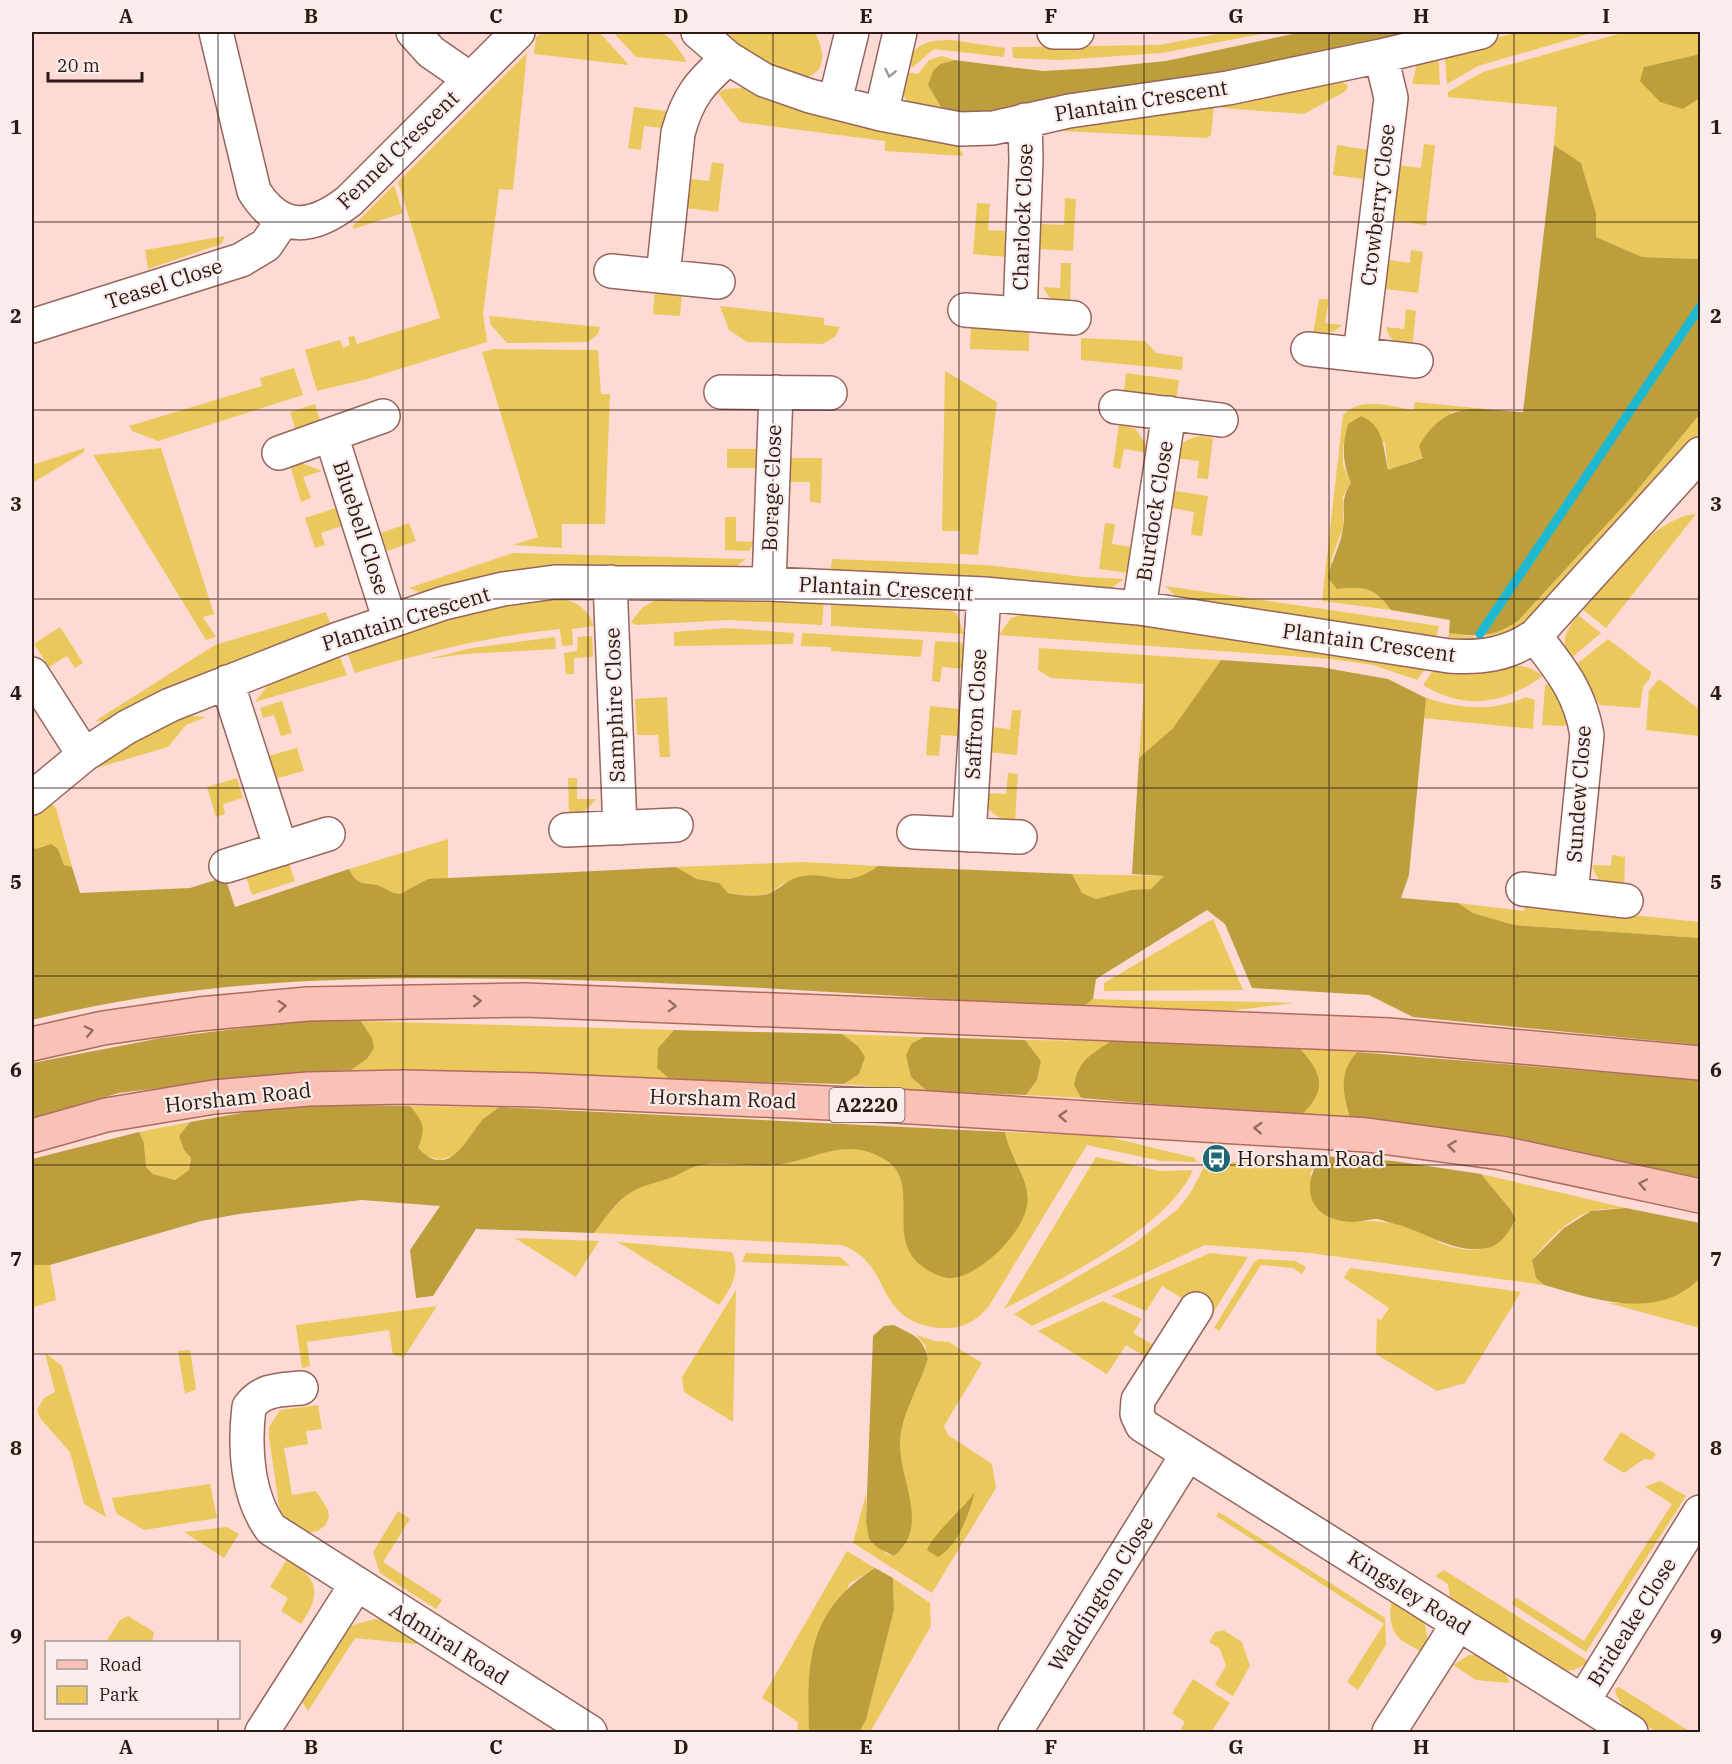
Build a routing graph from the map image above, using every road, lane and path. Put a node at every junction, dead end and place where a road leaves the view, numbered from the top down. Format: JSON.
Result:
{"nodes":[{"id":1,"x":216,"y":32,"type":"edge"},
{"id":2,"x":413,"y":32,"type":"edge"},
{"id":3,"x":518,"y":32,"type":"edge"},
{"id":4,"x":698,"y":32,"type":"edge"},
{"id":5,"x":852,"y":32,"type":"edge"},
{"id":6,"x":900,"y":32,"type":"edge"},
{"id":7,"x":1054,"y":32,"type":"edge"},
{"id":8,"x":1077,"y":32,"type":"edge"},
{"id":9,"x":1482,"y":32,"type":"edge"},
{"id":10,"x":1381,"y":56,"type":"junction"},
{"id":11,"x":728,"y":58,"type":"junction"},
{"id":12,"x":470,"y":79,"type":"junction"},
{"id":13,"x":835,"y":101,"type":"junction"},
{"id":14,"x":881,"y":114,"type":"junction"},
{"id":15,"x":1025,"y":120,"type":"junction"},
{"id":16,"x":282,"y":220,"type":"junction"},
{"id":17,"x":611,"y":271,"type":"dead end"},
{"id":18,"x":663,"y":276,"type":"junction"},
{"id":19,"x":718,"y":282,"type":"dead end"},
{"id":20,"x":965,"y":310,"type":"dead end"},
{"id":21,"x":1020,"y":314,"type":"junction"},
{"id":22,"x":1074,"y":318,"type":"dead end"},
{"id":23,"x":32,"y":326,"type":"edge"},
{"id":24,"x":1308,"y":349,"type":"dead end"},
{"id":25,"x":1360,"y":355,"type":"junction"},
{"id":26,"x":1416,"y":361,"type":"dead end"},
{"id":27,"x":721,"y":392,"type":"dead end"},
{"id":28,"x":776,"y":392,"type":"junction"},
{"id":29,"x":830,"y":393,"type":"dead end"},
{"id":30,"x":1116,"y":406,"type":"dead end"},
{"id":31,"x":1169,"y":413,"type":"junction"},
{"id":32,"x":383,"y":416,"type":"dead end"},
{"id":33,"x":1221,"y":420,"type":"dead end"},
{"id":34,"x":331,"y":435,"type":"junction"},
{"id":35,"x":279,"y":453,"type":"dead end"},
{"id":36,"x":1695,"y":473,"type":"edge"},
{"id":37,"x":610,"y":582,"type":"junction"},
{"id":38,"x":769,"y":584,"type":"junction"},
{"id":39,"x":984,"y":594,"type":"junction"},
{"id":40,"x":1139,"y":608,"type":"junction"},
{"id":41,"x":390,"y":621,"type":"junction"},
{"id":42,"x":1535,"y":636,"type":"junction"},
{"id":43,"x":32,"y":674,"type":"edge"},
{"id":44,"x":227,"y":682,"type":"junction"},
{"id":45,"x":84,"y":754,"type":"junction"},
{"id":46,"x":32,"y":798,"type":"edge"},
{"id":47,"x":676,"y":825,"type":"dead end"},
{"id":48,"x":620,"y":828,"type":"junction"},
{"id":49,"x":566,"y":830,"type":"dead end"},
{"id":50,"x":914,"y":832,"type":"dead end"},
{"id":51,"x":328,"y":834,"type":"dead end"},
{"id":52,"x":969,"y":835,"type":"junction"},
{"id":53,"x":1020,"y":837,"type":"dead end"},
{"id":54,"x":281,"y":849,"type":"junction"},
{"id":55,"x":226,"y":866,"type":"dead end"},
{"id":56,"x":1523,"y":889,"type":"dead end"},
{"id":57,"x":1572,"y":894,"type":"junction"},
{"id":58,"x":1626,"y":901,"type":"dead end"},
{"id":59,"x":32,"y":1044,"type":"edge"},
{"id":60,"x":1701,"y":1063,"type":"edge"},
{"id":61,"x":32,"y":1136,"type":"edge"},
{"id":62,"x":1701,"y":1196,"type":"edge"},
{"id":63,"x":1196,"y":1309,"type":"dead end"},
{"id":64,"x":301,"y":1388,"type":"dead end"},
{"id":65,"x":1187,"y":1455,"type":"junction"},
{"id":66,"x":1701,"y":1512,"type":"edge"},
{"id":67,"x":356,"y":1585,"type":"junction"},
{"id":68,"x":1458,"y":1624,"type":"junction"},
{"id":69,"x":1583,"y":1701,"type":"junction"},
{"id":70,"x":262,"y":1732,"type":"edge"},
{"id":71,"x":590,"y":1732,"type":"edge"},
{"id":72,"x":1016,"y":1732,"type":"edge"},
{"id":73,"x":1389,"y":1732,"type":"edge"},
{"id":74,"x":1630,"y":1732,"type":"edge"}],
"edges":[{"from":1,"to":16,"type":"street"},
{"from":2,"to":12,"type":"street"},
{"from":3,"to":12,"type":"street","name":"Fennel Crescent"},
{"from":4,"to":11,"type":"street"},
{"from":5,"to":13,"type":"street"},
{"from":6,"to":14,"type":"street","one_way":true},
{"from":7,"to":8,"type":"street"},
{"from":9,"to":10,"type":"street","name":"Plantain Crescent"},
{"from":10,"to":15,"type":"street","name":"Plantain Crescent"},
{"from":10,"to":25,"type":"street","name":"Crowberry Close"},
{"from":11,"to":13,"type":"street"},
{"from":11,"to":18,"type":"street"},
{"from":12,"to":16,"type":"street","name":"Fennel Crescent"},
{"from":13,"to":14,"type":"street"},
{"from":14,"to":15,"type":"street","name":"Plantain Crescent"},
{"from":15,"to":21,"type":"street","name":"Charlock Close"},
{"from":16,"to":23,"type":"street","name":"Teasel Close"},
{"from":17,"to":18,"type":"street"},
{"from":18,"to":19,"type":"street"},
{"from":20,"to":21,"type":"street"},
{"from":21,"to":22,"type":"street"},
{"from":24,"to":25,"type":"street"},
{"from":25,"to":26,"type":"street"},
{"from":27,"to":28,"type":"street"},
{"from":28,"to":29,"type":"street"},
{"from":28,"to":38,"type":"street","name":"Borage Close"},
{"from":30,"to":31,"type":"street"},
{"from":31,"to":33,"type":"street"},
{"from":31,"to":40,"type":"street","name":"Burdock Close"},
{"from":32,"to":34,"type":"street"},
{"from":34,"to":35,"type":"street"},
{"from":34,"to":41,"type":"street","name":"Bluebell Close"},
{"from":36,"to":42,"type":"street","name":"Plantain Crescent"},
{"from":37,"to":38,"type":"street","name":"Plantain Crescent"},
{"from":37,"to":41,"type":"street","name":"Plantain Crescent"},
{"from":37,"to":48,"type":"street","name":"Samphire Close"},
{"from":38,"to":39,"type":"street","name":"Plantain Crescent"},
{"from":39,"to":40,"type":"street","name":"Plantain Crescent"},
{"from":39,"to":52,"type":"street","name":"Saffron Close"},
{"from":40,"to":42,"type":"street","name":"Plantain Crescent"},
{"from":41,"to":44,"type":"street","name":"Plantain Crescent"},
{"from":42,"to":57,"type":"street","name":"Sundew Close"},
{"from":43,"to":45,"type":"street"},
{"from":44,"to":45,"type":"street","name":"Plantain Crescent"},
{"from":44,"to":54,"type":"street"},
{"from":45,"to":46,"type":"street","name":"Plantain Crescent"},
{"from":47,"to":48,"type":"street"},
{"from":48,"to":49,"type":"street"},
{"from":50,"to":52,"type":"street"},
{"from":51,"to":54,"type":"street"},
{"from":52,"to":53,"type":"street"},
{"from":54,"to":55,"type":"street"},
{"from":56,"to":57,"type":"street"},
{"from":57,"to":58,"type":"street"},
{"from":59,"to":60,"type":"main road","one_way":true},
{"from":62,"to":61,"type":"main road","name":"Horsham Road","number":"A2220","one_way":true},
{"from":63,"to":65,"type":"street","name":"Kingsley Road"},
{"from":64,"to":67,"type":"street","name":"Admiral Road"},
{"from":65,"to":68,"type":"street","name":"Kingsley Road"},
{"from":65,"to":72,"type":"street","name":"Waddington Close"},
{"from":66,"to":69,"type":"street","name":"Brideake Close"},
{"from":67,"to":70,"type":"street"},
{"from":67,"to":71,"type":"street","name":"Admiral Road"},
{"from":68,"to":69,"type":"street","name":"Kingsley Road"},
{"from":68,"to":73,"type":"street"},
{"from":69,"to":74,"type":"street","name":"Kingsley Road"}]}
